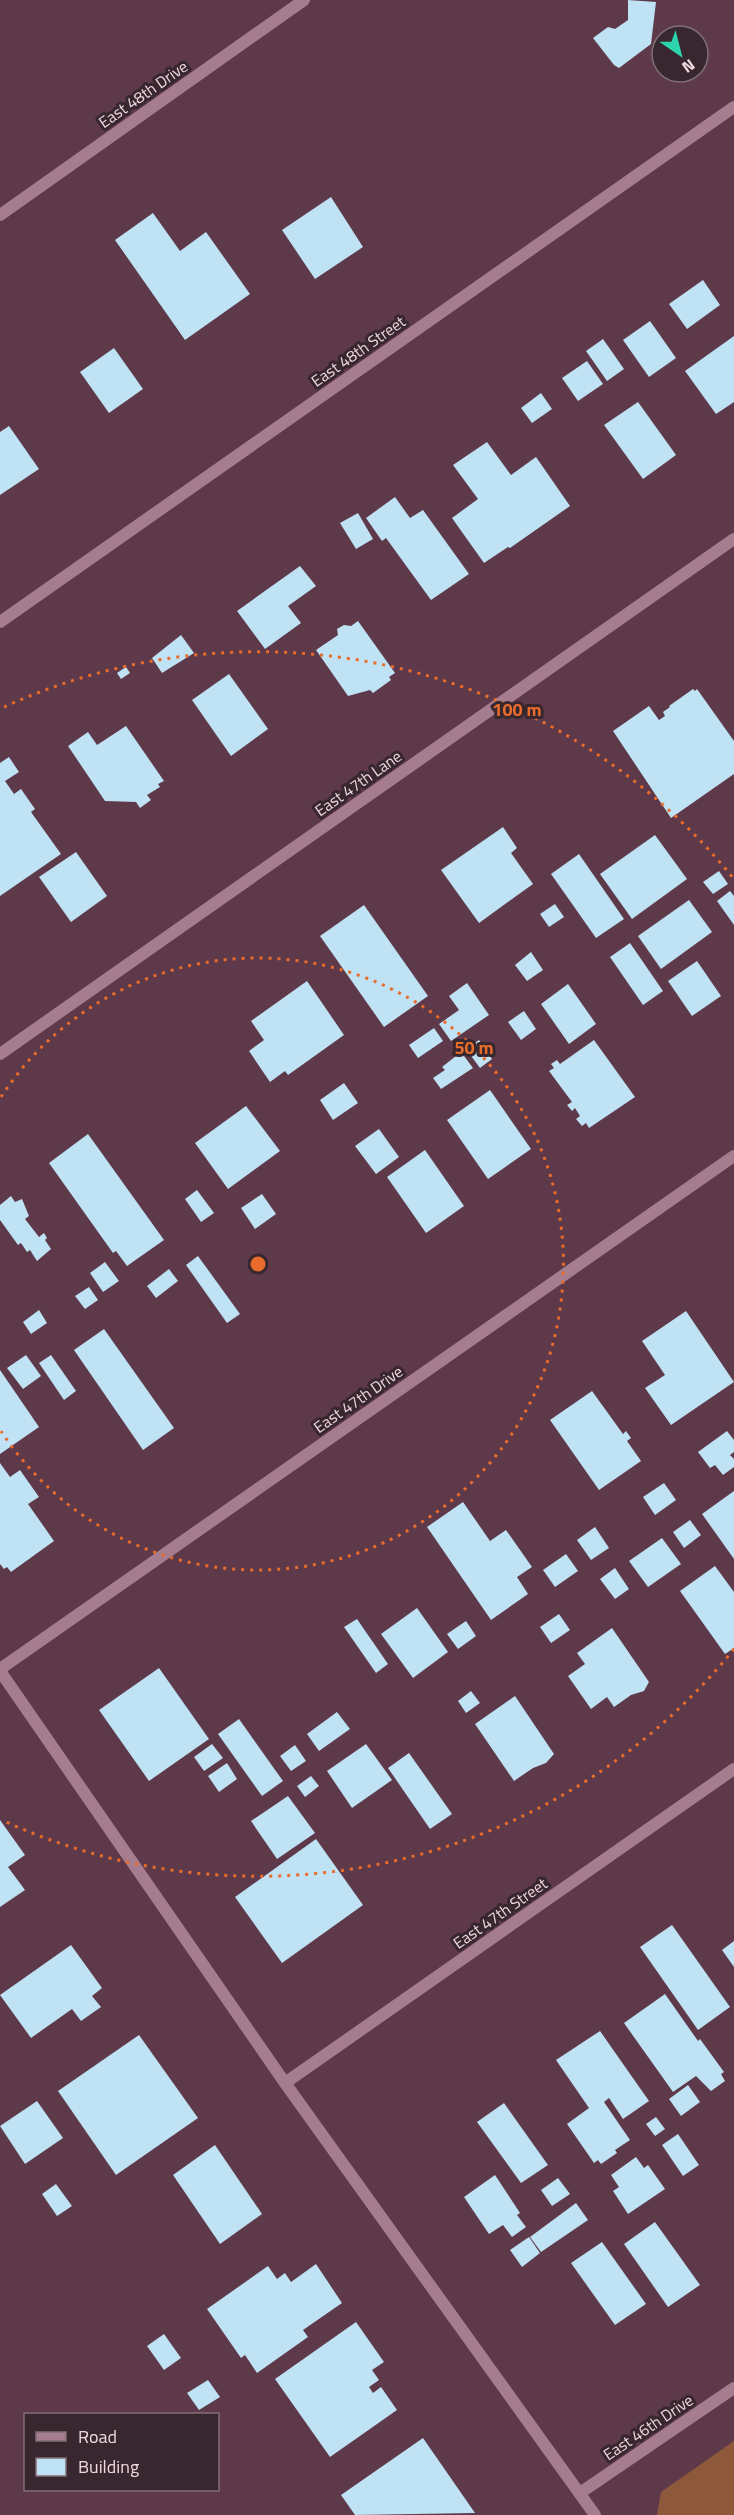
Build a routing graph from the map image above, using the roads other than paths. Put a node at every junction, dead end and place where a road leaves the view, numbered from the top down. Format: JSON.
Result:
{"nodes":[{"id":1,"x":304,"y":0,"type":"edge"},
{"id":2,"x":734,"y":107,"type":"edge"},
{"id":3,"x":0,"y":215,"type":"edge"},
{"id":4,"x":734,"y":539,"type":"edge"},
{"id":5,"x":0,"y":622,"type":"edge"},
{"id":6,"x":0,"y":1054,"type":"edge"},
{"id":7,"x":734,"y":1156,"type":"edge"},
{"id":8,"x":0,"y":1670,"type":"edge"},
{"id":9,"x":734,"y":1769,"type":"edge"},
{"id":10,"x":285,"y":2083,"type":"junction"},
{"id":11,"x":734,"y":2388,"type":"edge"},
{"id":12,"x":580,"y":2493,"type":"junction"},
{"id":13,"x":595,"y":2515,"type":"edge"}],
"edges":[{"from":1,"to":3,"type":"street","name":"East 48th Drive"},
{"from":2,"to":5,"type":"street","name":"East 48th Street"},
{"from":4,"to":6,"type":"street","name":"East 47th Lane"},
{"from":7,"to":8,"type":"street","name":"East 47th Drive"},
{"from":8,"to":10,"type":"street"},
{"from":9,"to":10,"type":"street","name":"East 47th Street"},
{"from":10,"to":12,"type":"street"},
{"from":11,"to":12,"type":"street","name":"East 46th Drive"},
{"from":12,"to":13,"type":"street"}]}
